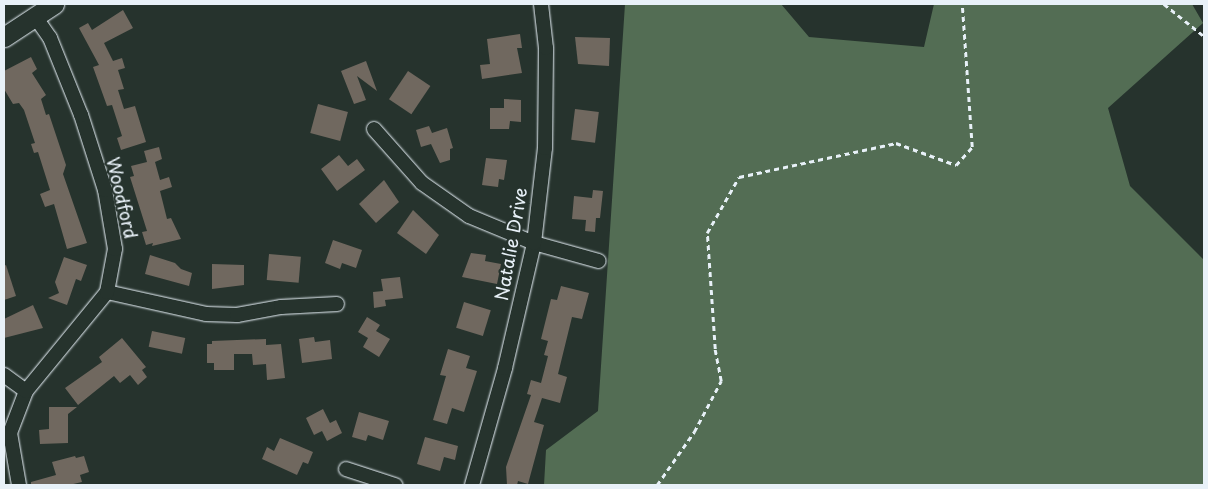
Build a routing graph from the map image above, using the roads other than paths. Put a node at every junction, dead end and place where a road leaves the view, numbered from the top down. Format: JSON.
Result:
{"nodes":[{"id":1,"x":54,"y":4,"type":"edge"},
{"id":2,"x":541,"y":4,"type":"edge"},
{"id":3,"x":36,"y":18,"type":"junction"},
{"id":4,"x":4,"y":37,"type":"edge"},
{"id":5,"x":374,"y":129,"type":"dead end"},
{"id":6,"x":534,"y":243,"type":"junction"},
{"id":7,"x":599,"y":261,"type":"dead end"},
{"id":8,"x":108,"y":292,"type":"junction"},
{"id":9,"x":336,"y":304,"type":"dead end"},
{"id":10,"x":4,"y":375,"type":"edge"},
{"id":11,"x":26,"y":391,"type":"junction"},
{"id":12,"x":346,"y":470,"type":"dead end"},
{"id":13,"x":19,"y":485,"type":"edge"},
{"id":14,"x":395,"y":485,"type":"edge"},
{"id":15,"x":472,"y":485,"type":"edge"}],
"edges":[{"from":1,"to":3,"type":"main road"},
{"from":2,"to":6,"type":"street","name":"Natalie Drive"},
{"from":3,"to":4,"type":"main road"},
{"from":3,"to":8,"type":"street","name":"Woodford"},
{"from":5,"to":6,"type":"street"},
{"from":6,"to":7,"type":"street"},
{"from":6,"to":15,"type":"street","name":"Natalie Drive"},
{"from":8,"to":9,"type":"street"},
{"from":8,"to":11,"type":"street"},
{"from":10,"to":11,"type":"street"},
{"from":11,"to":13,"type":"street"},
{"from":12,"to":14,"type":"street"}]}
